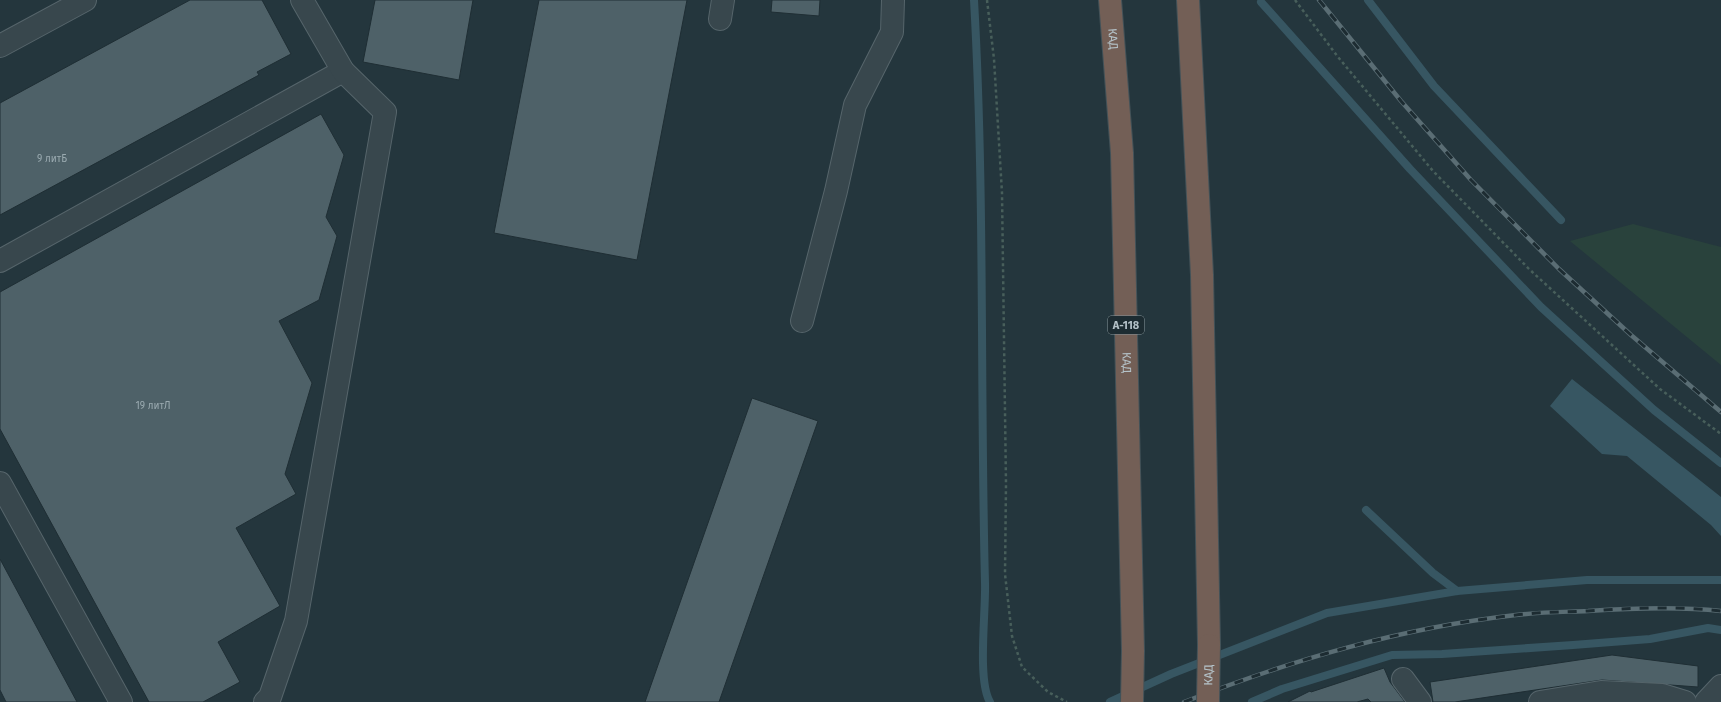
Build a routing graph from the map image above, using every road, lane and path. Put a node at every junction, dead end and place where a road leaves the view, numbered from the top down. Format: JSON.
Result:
{"nodes":[{"id":1,"x":85,"y":0,"type":"edge"},
{"id":2,"x":302,"y":0,"type":"edge"},
{"id":3,"x":893,"y":0,"type":"edge"},
{"id":4,"x":987,"y":0,"type":"edge"},
{"id":5,"x":1110,"y":0,"type":"edge"},
{"id":6,"x":1188,"y":0,"type":"edge"},
{"id":7,"x":1295,"y":0,"type":"edge"},
{"id":8,"x":0,"y":46,"type":"edge"},
{"id":9,"x":343,"y":71,"type":"junction"},
{"id":10,"x":0,"y":261,"type":"edge"},
{"id":11,"x":802,"y":321,"type":"dead end"},
{"id":12,"x":1721,"y":434,"type":"edge"},
{"id":13,"x":0,"y":483,"type":"edge"},
{"id":14,"x":1403,"y":679,"type":"dead end"},
{"id":15,"x":1721,"y":686,"type":"edge"},
{"id":16,"x":122,"y":702,"type":"edge"},
{"id":17,"x":264,"y":702,"type":"edge"},
{"id":18,"x":1068,"y":702,"type":"edge"},
{"id":19,"x":1132,"y":702,"type":"edge"},
{"id":20,"x":1208,"y":702,"type":"edge"},
{"id":21,"x":1420,"y":702,"type":"edge"},
{"id":22,"x":1540,"y":702,"type":"edge"},
{"id":23,"x":1685,"y":702,"type":"edge"},
{"id":24,"x":1706,"y":702,"type":"edge"}],
"edges":[{"from":1,"to":8,"type":"lane"},
{"from":2,"to":9,"type":"lane"},
{"from":3,"to":11,"type":"lane"},
{"from":4,"to":18,"type":"path"},
{"from":5,"to":19,"type":"highway","name":"КАД","number":"А-118"},
{"from":6,"to":20,"type":"highway","name":"КАД","bridge":true},
{"from":7,"to":12,"type":"path"},
{"from":9,"to":10,"type":"lane"},
{"from":9,"to":17,"type":"lane"},
{"from":13,"to":16,"type":"lane"},
{"from":14,"to":21,"type":"lane"},
{"from":15,"to":24,"type":"lane"},
{"from":22,"to":23,"type":"lane"}]}
